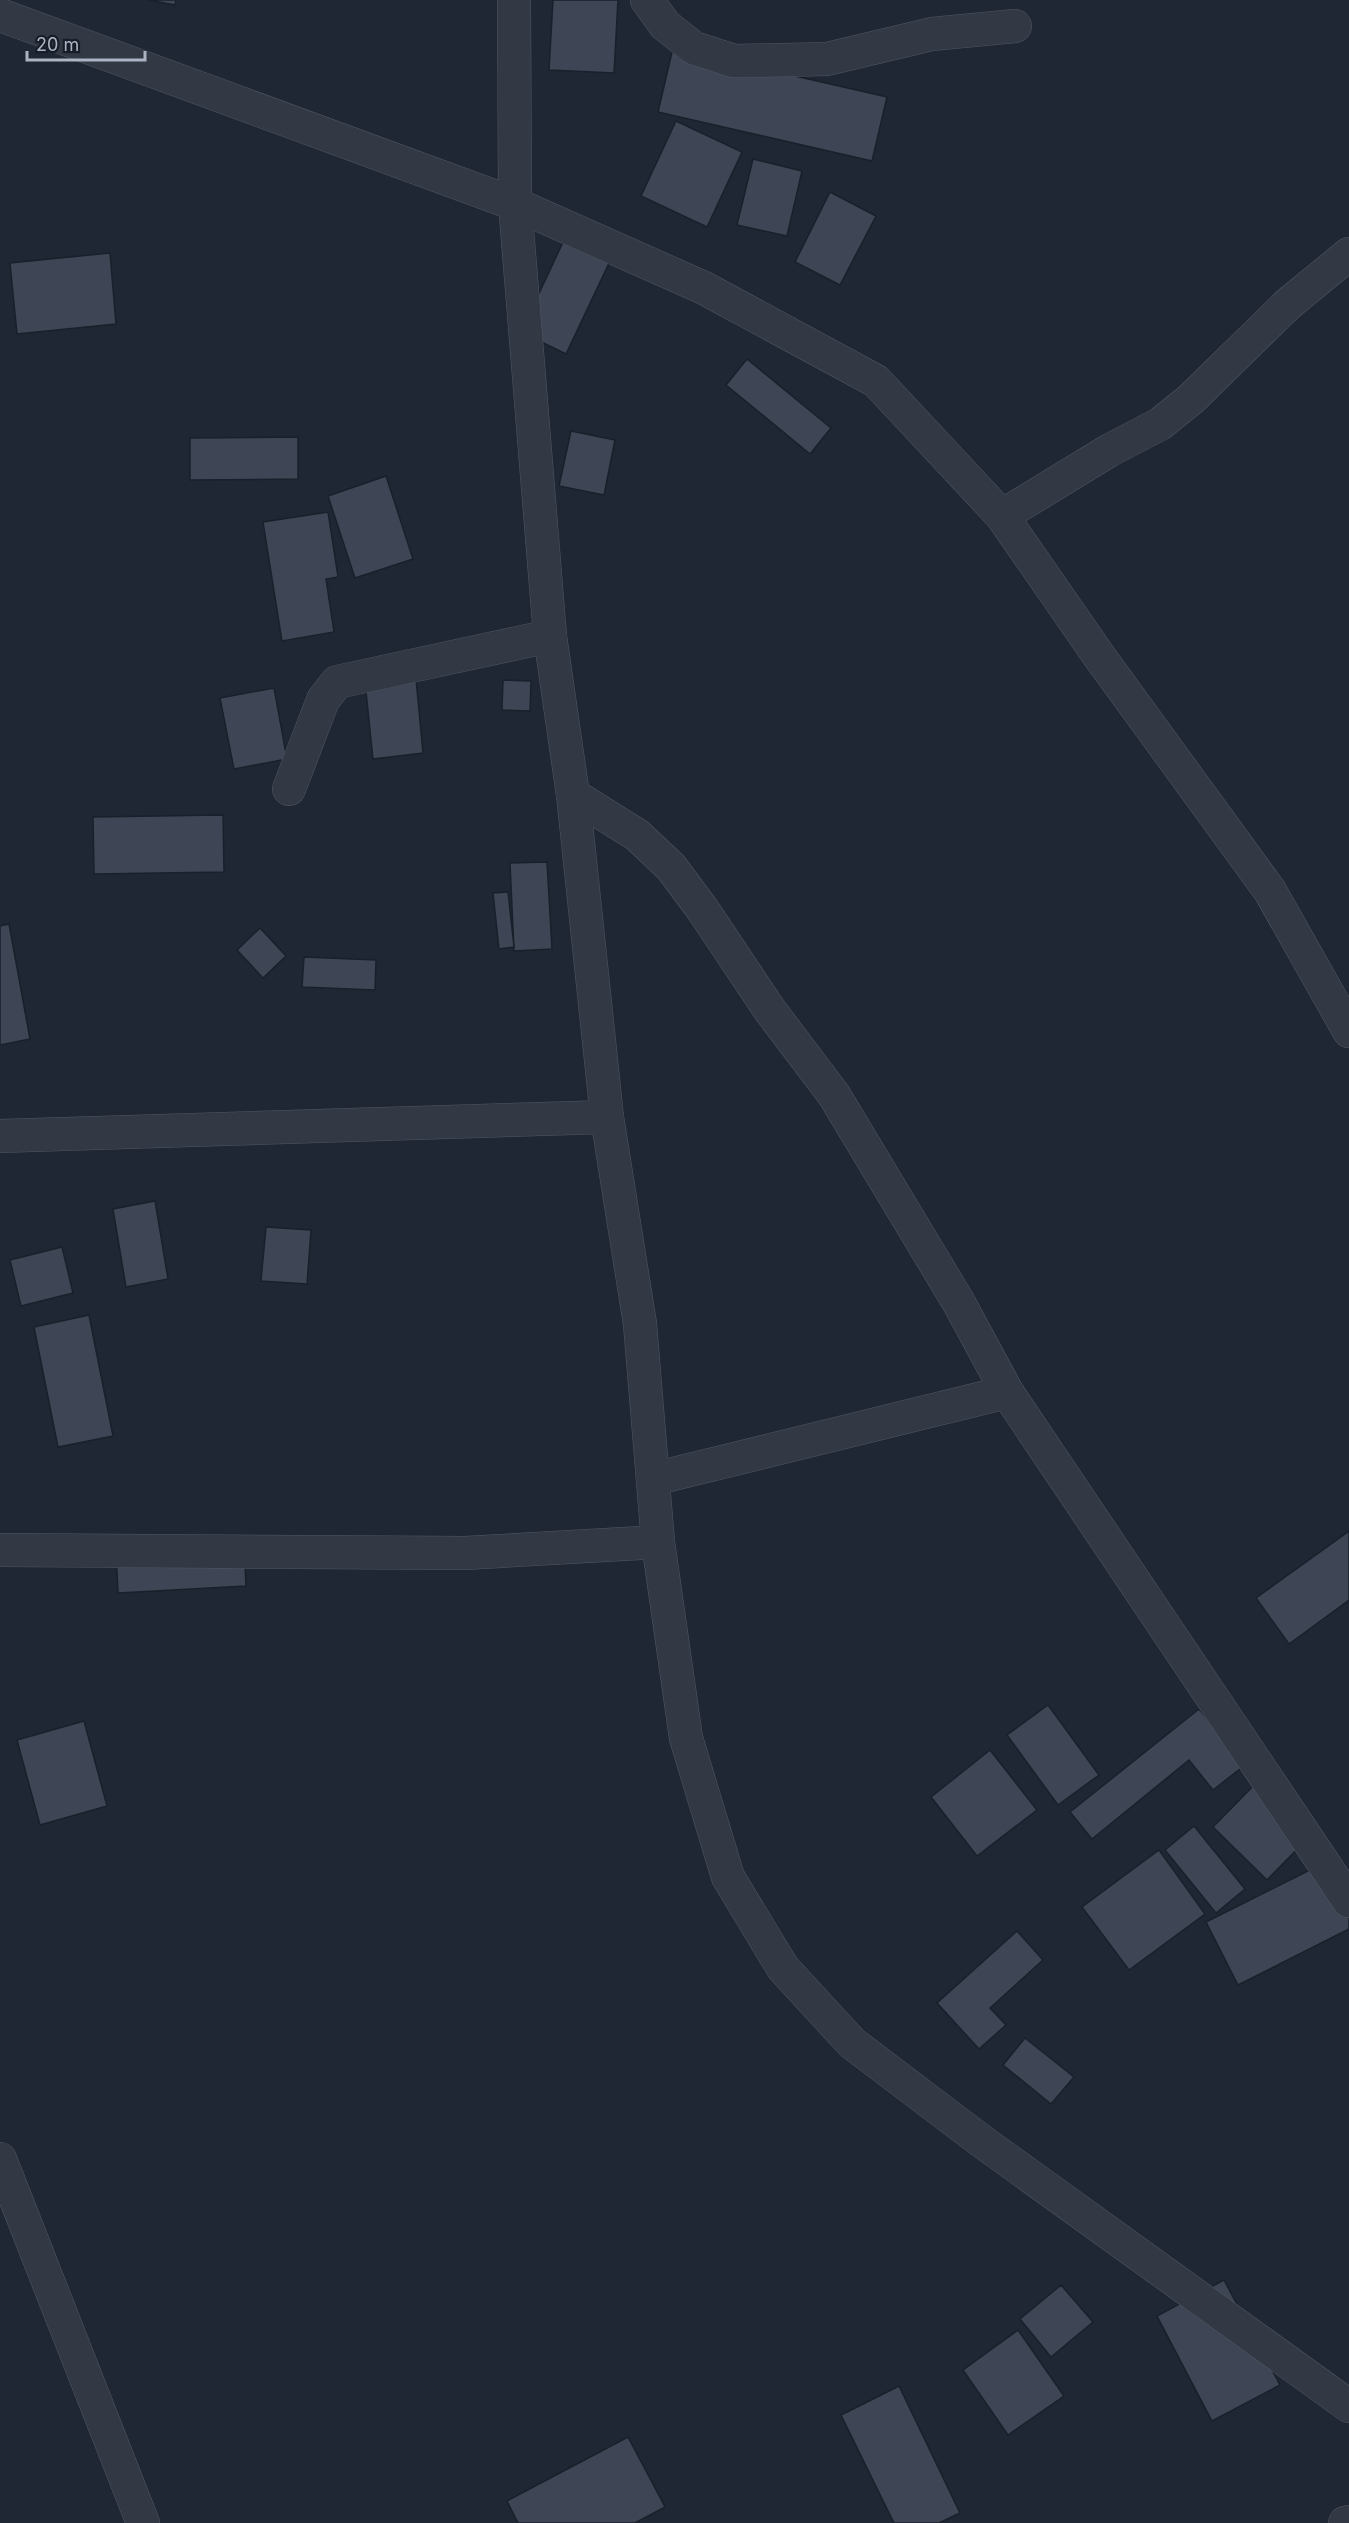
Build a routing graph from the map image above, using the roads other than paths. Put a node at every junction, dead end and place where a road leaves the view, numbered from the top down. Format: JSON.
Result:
{"nodes":[{"id":1,"x":514,"y":0,"type":"edge"},
{"id":2,"x":647,"y":0,"type":"edge"},
{"id":3,"x":0,"y":15,"type":"edge"},
{"id":4,"x":1015,"y":26,"type":"dead end"},
{"id":5,"x":515,"y":204,"type":"junction"},
{"id":6,"x":1349,"y":254,"type":"edge"},
{"id":7,"x":1002,"y":516,"type":"junction"},
{"id":8,"x":550,"y":636,"type":"junction"},
{"id":9,"x":289,"y":789,"type":"dead end"},
{"id":10,"x":573,"y":795,"type":"junction"},
{"id":11,"x":1349,"y":1031,"type":"edge"},
{"id":12,"x":607,"y":1117,"type":"junction"},
{"id":13,"x":0,"y":1136,"type":"edge"},
{"id":14,"x":1007,"y":1392,"type":"junction"},
{"id":15,"x":652,"y":1479,"type":"junction"},
{"id":16,"x":658,"y":1542,"type":"junction"},
{"id":17,"x":0,"y":1550,"type":"edge"},
{"id":18,"x":1349,"y":1901,"type":"edge"},
{"id":19,"x":0,"y":2159,"type":"edge"},
{"id":20,"x":1349,"y":2406,"type":"edge"},
{"id":21,"x":143,"y":2523,"type":"edge"}],
"edges":[{"from":1,"to":5,"type":"street"},
{"from":2,"to":4,"type":"street"},
{"from":3,"to":5,"type":"street"},
{"from":5,"to":7,"type":"street"},
{"from":5,"to":8,"type":"street"},
{"from":6,"to":7,"type":"street"},
{"from":7,"to":11,"type":"street"},
{"from":8,"to":9,"type":"street"},
{"from":8,"to":10,"type":"street"},
{"from":10,"to":12,"type":"street"},
{"from":10,"to":14,"type":"street"},
{"from":12,"to":13,"type":"street"},
{"from":12,"to":15,"type":"street"},
{"from":14,"to":15,"type":"street"},
{"from":14,"to":18,"type":"street"},
{"from":15,"to":16,"type":"street"},
{"from":16,"to":17,"type":"street"},
{"from":16,"to":20,"type":"street"},
{"from":19,"to":21,"type":"street"}]}
